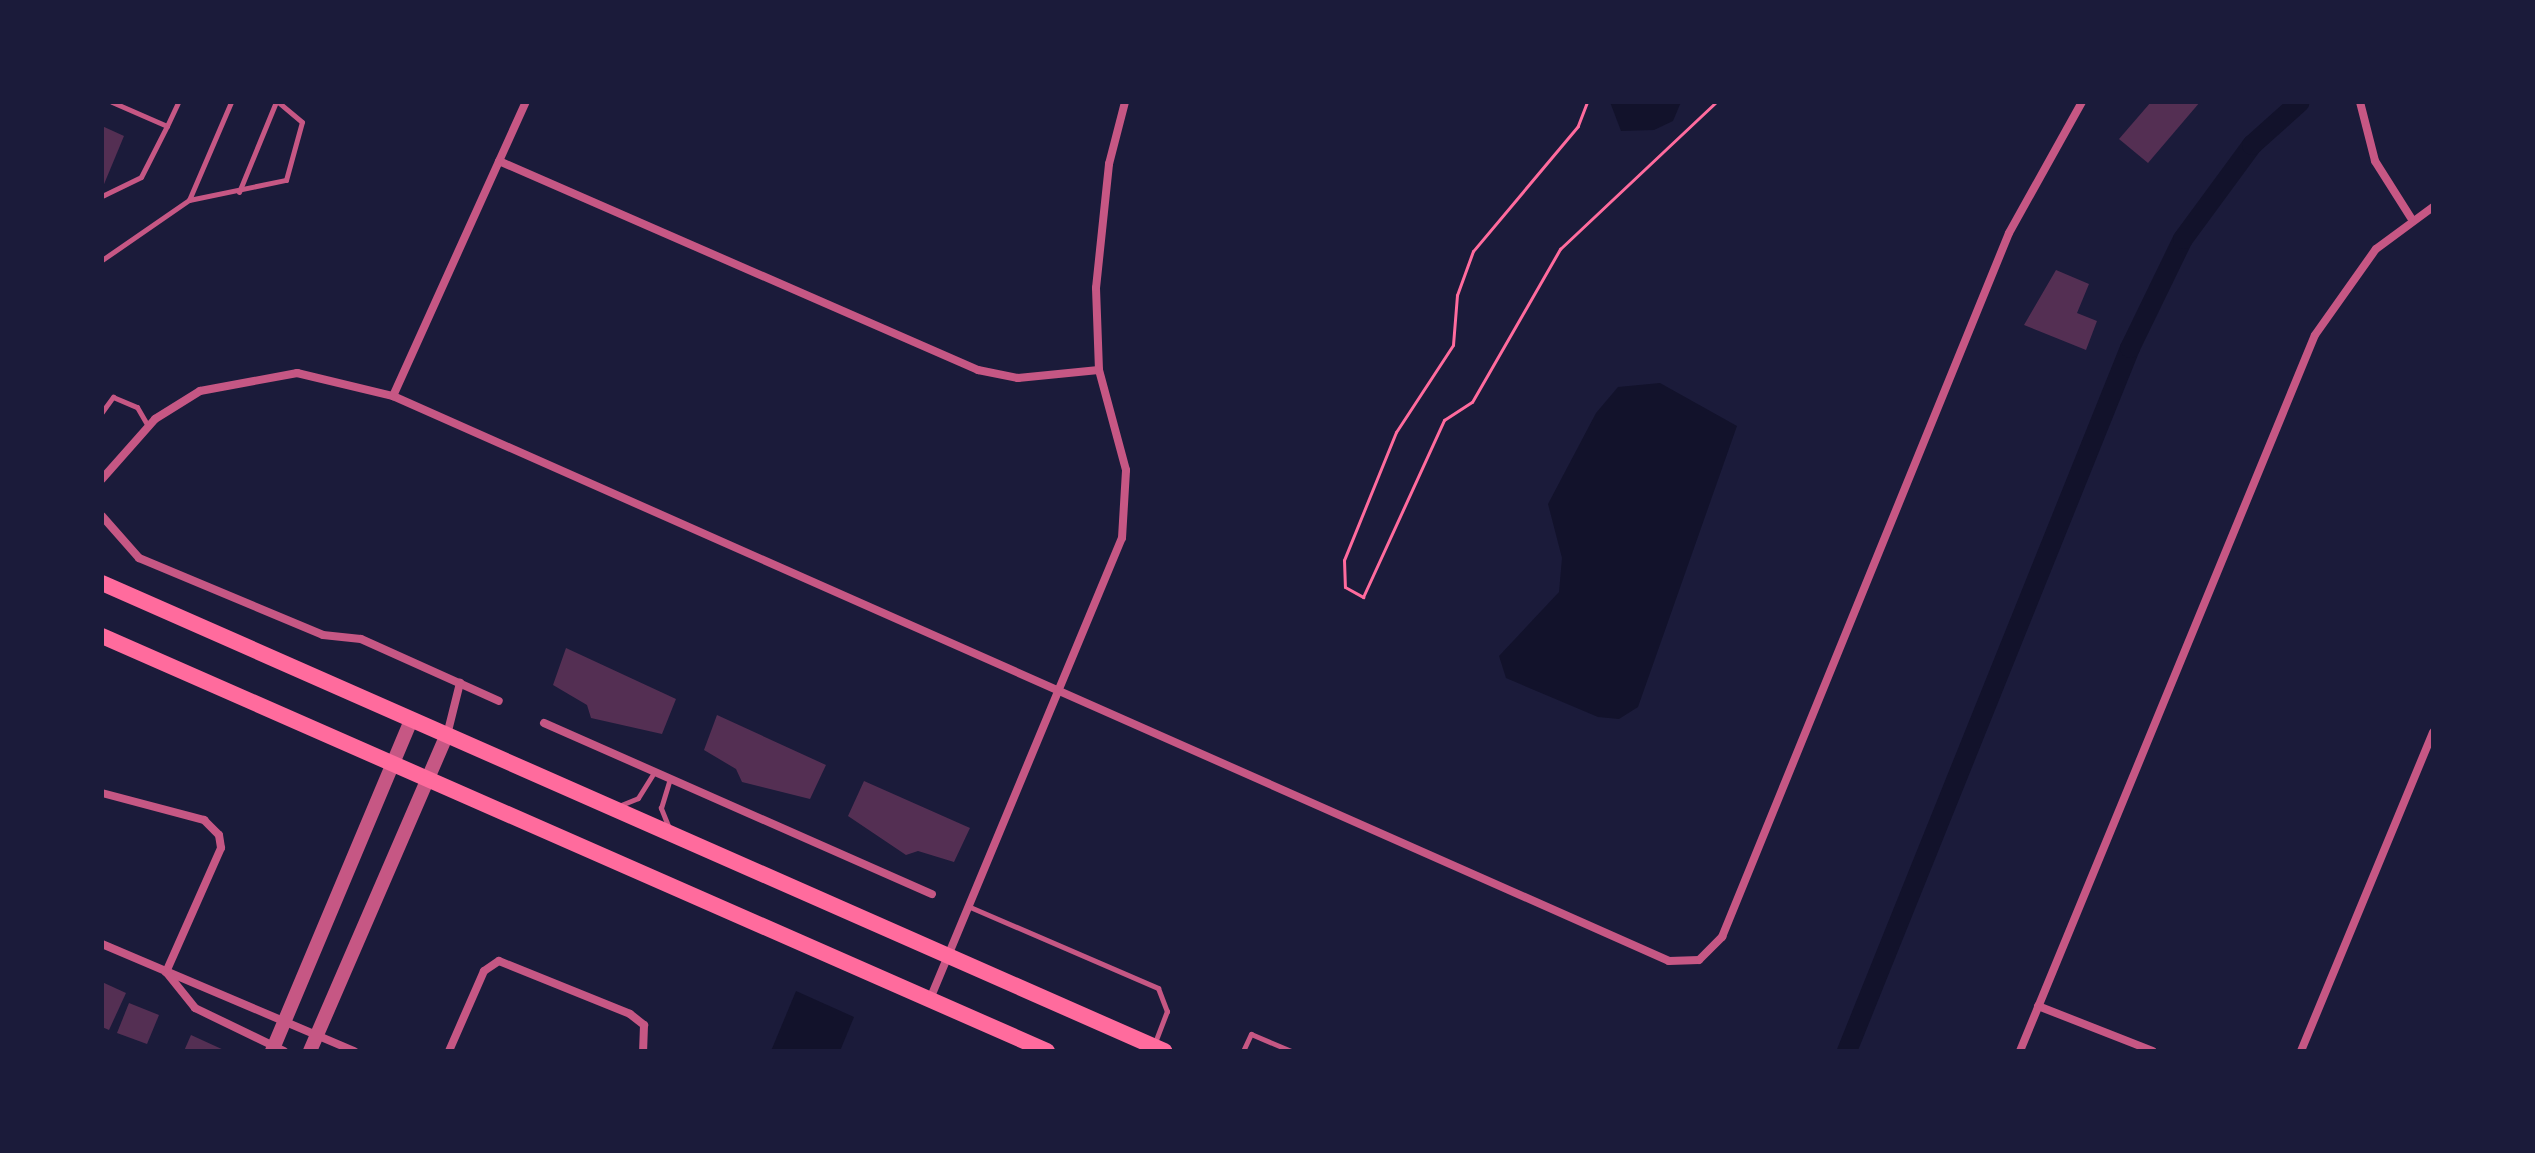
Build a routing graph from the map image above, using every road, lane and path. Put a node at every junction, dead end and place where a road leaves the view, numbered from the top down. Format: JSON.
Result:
{"nodes":[{"id":1,"x":112,"y":102,"type":"edge"},
{"id":2,"x":178,"y":102,"type":"edge"},
{"id":3,"x":231,"y":102,"type":"edge"},
{"id":4,"x":277,"y":102,"type":"edge"},
{"id":5,"x":526,"y":102,"type":"edge"},
{"id":6,"x":1125,"y":102,"type":"edge"},
{"id":7,"x":1587,"y":102,"type":"edge"},
{"id":8,"x":1716,"y":102,"type":"edge"},
{"id":9,"x":2082,"y":102,"type":"edge"},
{"id":10,"x":2360,"y":102,"type":"edge"},
{"id":11,"x":167,"y":126,"type":"junction"},
{"id":12,"x":499,"y":161,"type":"junction"},
{"id":13,"x":239,"y":193,"type":"junction"},
{"id":14,"x":102,"y":196,"type":"edge"},
{"id":15,"x":189,"y":200,"type":"junction"},
{"id":16,"x":2433,"y":207,"type":"edge"},
{"id":17,"x":2411,"y":218,"type":"junction"},
{"id":18,"x":102,"y":260,"type":"edge"},
{"id":19,"x":1099,"y":370,"type":"junction"},
{"id":20,"x":393,"y":396,"type":"junction"},
{"id":21,"x":102,"y":412,"type":"edge"},
{"id":22,"x":148,"y":426,"type":"junction"},
{"id":23,"x":102,"y":479,"type":"edge"},
{"id":24,"x":102,"y":516,"type":"edge"},
{"id":25,"x":102,"y":583,"type":"edge"},
{"id":26,"x":102,"y":636,"type":"edge"},
{"id":27,"x":460,"y":683,"type":"junction"},
{"id":28,"x":1062,"y":692,"type":"junction"},
{"id":29,"x":499,"y":701,"type":"dead end"},
{"id":30,"x":411,"y":721,"type":"junction"},
{"id":31,"x":544,"y":723,"type":"dead end"},
{"id":32,"x":2433,"y":732,"type":"edge"},
{"id":33,"x":447,"y":735,"type":"junction"},
{"id":34,"x":394,"y":765,"type":"junction"},
{"id":35,"x":654,"y":771,"type":"junction"},
{"id":36,"x":670,"y":778,"type":"junction"},
{"id":37,"x":429,"y":780,"type":"junction"},
{"id":38,"x":102,"y":793,"type":"edge"},
{"id":39,"x":608,"y":806,"type":"junction"},
{"id":40,"x":675,"y":835,"type":"junction"},
{"id":41,"x":932,"y":894,"type":"dead end"},
{"id":42,"x":970,"y":907,"type":"junction"},
{"id":43,"x":102,"y":944,"type":"edge"},
{"id":44,"x":949,"y":956,"type":"junction"},
{"id":45,"x":166,"y":972,"type":"junction"},
{"id":46,"x":930,"y":999,"type":"junction"},
{"id":47,"x":2038,"y":1006,"type":"junction"},
{"id":48,"x":285,"y":1018,"type":"junction"},
{"id":49,"x":316,"y":1035,"type":"junction"},
{"id":50,"x":1158,"y":1048,"type":"edge"},
{"id":51,"x":277,"y":1049,"type":"edge"},
{"id":52,"x":310,"y":1051,"type":"edge"},
{"id":53,"x":354,"y":1051,"type":"edge"},
{"id":54,"x":449,"y":1051,"type":"edge"},
{"id":55,"x":643,"y":1051,"type":"edge"},
{"id":56,"x":1047,"y":1051,"type":"edge"},
{"id":57,"x":1243,"y":1051,"type":"edge"},
{"id":58,"x":1291,"y":1051,"type":"edge"},
{"id":59,"x":2020,"y":1051,"type":"edge"},
{"id":60,"x":2153,"y":1051,"type":"edge"},
{"id":61,"x":2301,"y":1051,"type":"edge"}],
"edges":[{"from":1,"to":11,"type":"lane"},
{"from":2,"to":11,"type":"lane"},
{"from":3,"to":15,"type":"lane"},
{"from":4,"to":13,"type":"lane"},
{"from":4,"to":13,"type":"lane"},
{"from":5,"to":12,"type":"street"},
{"from":6,"to":19,"type":"street"},
{"from":7,"to":8,"type":"path"},
{"from":9,"to":28,"type":"street"},
{"from":10,"to":17,"type":"street"},
{"from":11,"to":14,"type":"lane"},
{"from":12,"to":19,"type":"street"},
{"from":12,"to":20,"type":"street"},
{"from":13,"to":15,"type":"lane"},
{"from":15,"to":18,"type":"lane"},
{"from":16,"to":17,"type":"street"},
{"from":17,"to":47,"type":"street"},
{"from":19,"to":28,"type":"street"},
{"from":20,"to":22,"type":"street"},
{"from":20,"to":28,"type":"street"},
{"from":21,"to":22,"type":"lane"},
{"from":22,"to":23,"type":"street"},
{"from":24,"to":27,"type":"street"},
{"from":25,"to":30,"type":"main road"},
{"from":26,"to":34,"type":"main road"},
{"from":27,"to":29,"type":"street"},
{"from":27,"to":33,"type":"street"},
{"from":28,"to":42,"type":"street"},
{"from":30,"to":33,"type":"main road"},
{"from":30,"to":34,"type":"street"},
{"from":31,"to":35,"type":"street"},
{"from":32,"to":61,"type":"street"},
{"from":33,"to":37,"type":"street"},
{"from":33,"to":39,"type":"main road"},
{"from":34,"to":37,"type":"main road"},
{"from":34,"to":48,"type":"street"},
{"from":35,"to":36,"type":"street"},
{"from":35,"to":39,"type":"lane"},
{"from":36,"to":40,"type":"lane"},
{"from":36,"to":41,"type":"street"},
{"from":37,"to":46,"type":"main road"},
{"from":37,"to":49,"type":"street"},
{"from":38,"to":45,"type":"street"},
{"from":39,"to":40,"type":"main road"},
{"from":40,"to":44,"type":"main road"},
{"from":42,"to":44,"type":"street"},
{"from":42,"to":50,"type":"lane"},
{"from":43,"to":45,"type":"street"},
{"from":44,"to":46,"type":"street"},
{"from":44,"to":50,"type":"main road"},
{"from":45,"to":48,"type":"street"},
{"from":45,"to":51,"type":"street"},
{"from":46,"to":56,"type":"main road"},
{"from":47,"to":59,"type":"street"},
{"from":47,"to":60,"type":"street"},
{"from":48,"to":49,"type":"street"},
{"from":48,"to":51,"type":"street"},
{"from":49,"to":52,"type":"street"},
{"from":49,"to":53,"type":"street"},
{"from":54,"to":55,"type":"street"},
{"from":57,"to":58,"type":"lane"}]}
